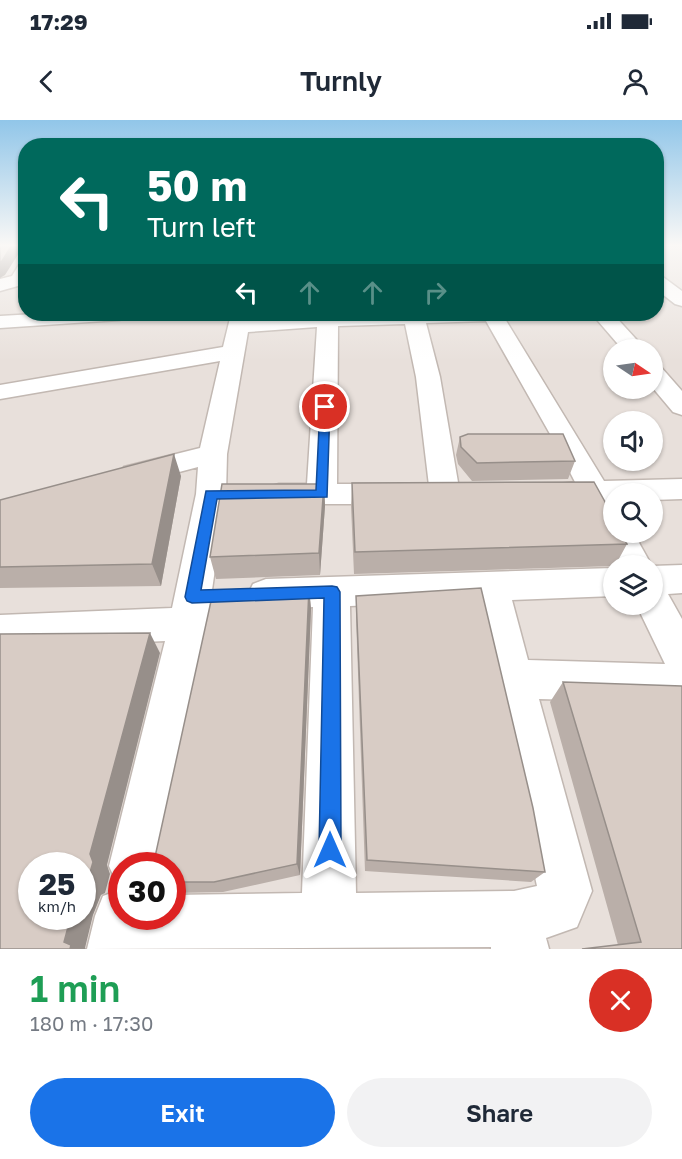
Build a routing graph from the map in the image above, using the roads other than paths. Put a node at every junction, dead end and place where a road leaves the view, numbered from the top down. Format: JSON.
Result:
{"nodes":[{"id":1,"x":664,"y":286,"type":"edge"},
{"id":2,"x":682,"y":300,"type":"edge"},
{"id":3,"x":18,"y":320,"type":"edge"},
{"id":4,"x":311,"y":321,"type":"edge"},
{"id":5,"x":336,"y":321,"type":"edge"},
{"id":6,"x":415,"y":321,"type":"edge"},
{"id":7,"x":496,"y":321,"type":"edge"},
{"id":8,"x":608,"y":321,"type":"edge"},
{"id":9,"x":0,"y":322,"type":"edge"},
{"id":10,"x":237,"y":330,"type":"edge"},
{"id":11,"x":625,"y":339,"type":"edge"},
{"id":12,"x":663,"y":385,"type":"edge"},
{"id":13,"x":0,"y":392,"type":"edge"},
{"id":14,"x":682,"y":408,"type":"edge"},
{"id":15,"x":213,"y":454,"type":"junction"},
{"id":16,"x":112,"y":479,"type":"edge"},
{"id":17,"x":682,"y":489,"type":"edge"},
{"id":18,"x":593,"y":492,"type":"junction"},
{"id":19,"x":528,"y":493,"type":"edge"},
{"id":20,"x":237,"y":494,"type":"junction"},
{"id":21,"x":322,"y":494,"type":"junction"},
{"id":22,"x":603,"y":509,"type":"edge"},
{"id":23,"x":682,"y":579,"type":"edge"},
{"id":24,"x":663,"y":580,"type":"edge"},
{"id":25,"x":603,"y":582,"type":"edge"},
{"id":26,"x":490,"y":586,"type":"junction"},
{"id":27,"x":332,"y":592,"type":"junction"},
{"id":28,"x":190,"y":610,"type":"junction"},
{"id":29,"x":660,"y":615,"type":"edge"},
{"id":30,"x":0,"y":632,"type":"edge"},
{"id":31,"x":682,"y":658,"type":"edge"},
{"id":32,"x":512,"y":679,"type":"junction"},
{"id":33,"x":682,"y":684,"type":"edge"},
{"id":34,"x":138,"y":852,"type":"edge"},
{"id":35,"x":329,"y":920,"type":"junction"},
{"id":36,"x":186,"y":927,"type":"edge"},
{"id":37,"x":517,"y":934,"type":"edge"}],
"edges":[{"from":1,"to":2,"type":"street"},
{"from":3,"to":9,"type":"street"},
{"from":4,"to":10,"type":"street"},
{"from":5,"to":21,"type":"street"},
{"from":6,"to":21,"type":"street"},
{"from":7,"to":18,"type":"street"},
{"from":8,"to":11,"type":"street"},
{"from":10,"to":13,"type":"street"},
{"from":10,"to":15,"type":"street"},
{"from":12,"to":14,"type":"street"},
{"from":15,"to":16,"type":"street"},
{"from":15,"to":20,"type":"street"},
{"from":17,"to":18,"type":"street"},
{"from":18,"to":19,"type":"street"},
{"from":18,"to":22,"type":"street"},
{"from":20,"to":21,"type":"street"},
{"from":20,"to":28,"type":"street"},
{"from":23,"to":24,"type":"street"},
{"from":25,"to":26,"type":"street"},
{"from":26,"to":27,"type":"street"},
{"from":26,"to":32,"type":"street"},
{"from":27,"to":28,"type":"street"},
{"from":27,"to":35,"type":"street"},
{"from":28,"to":30,"type":"street"},
{"from":28,"to":34,"type":"street"},
{"from":29,"to":31,"type":"street"},
{"from":32,"to":33,"type":"street"},
{"from":32,"to":37,"type":"street"},
{"from":35,"to":36,"type":"street"},
{"from":35,"to":37,"type":"street"}]}
